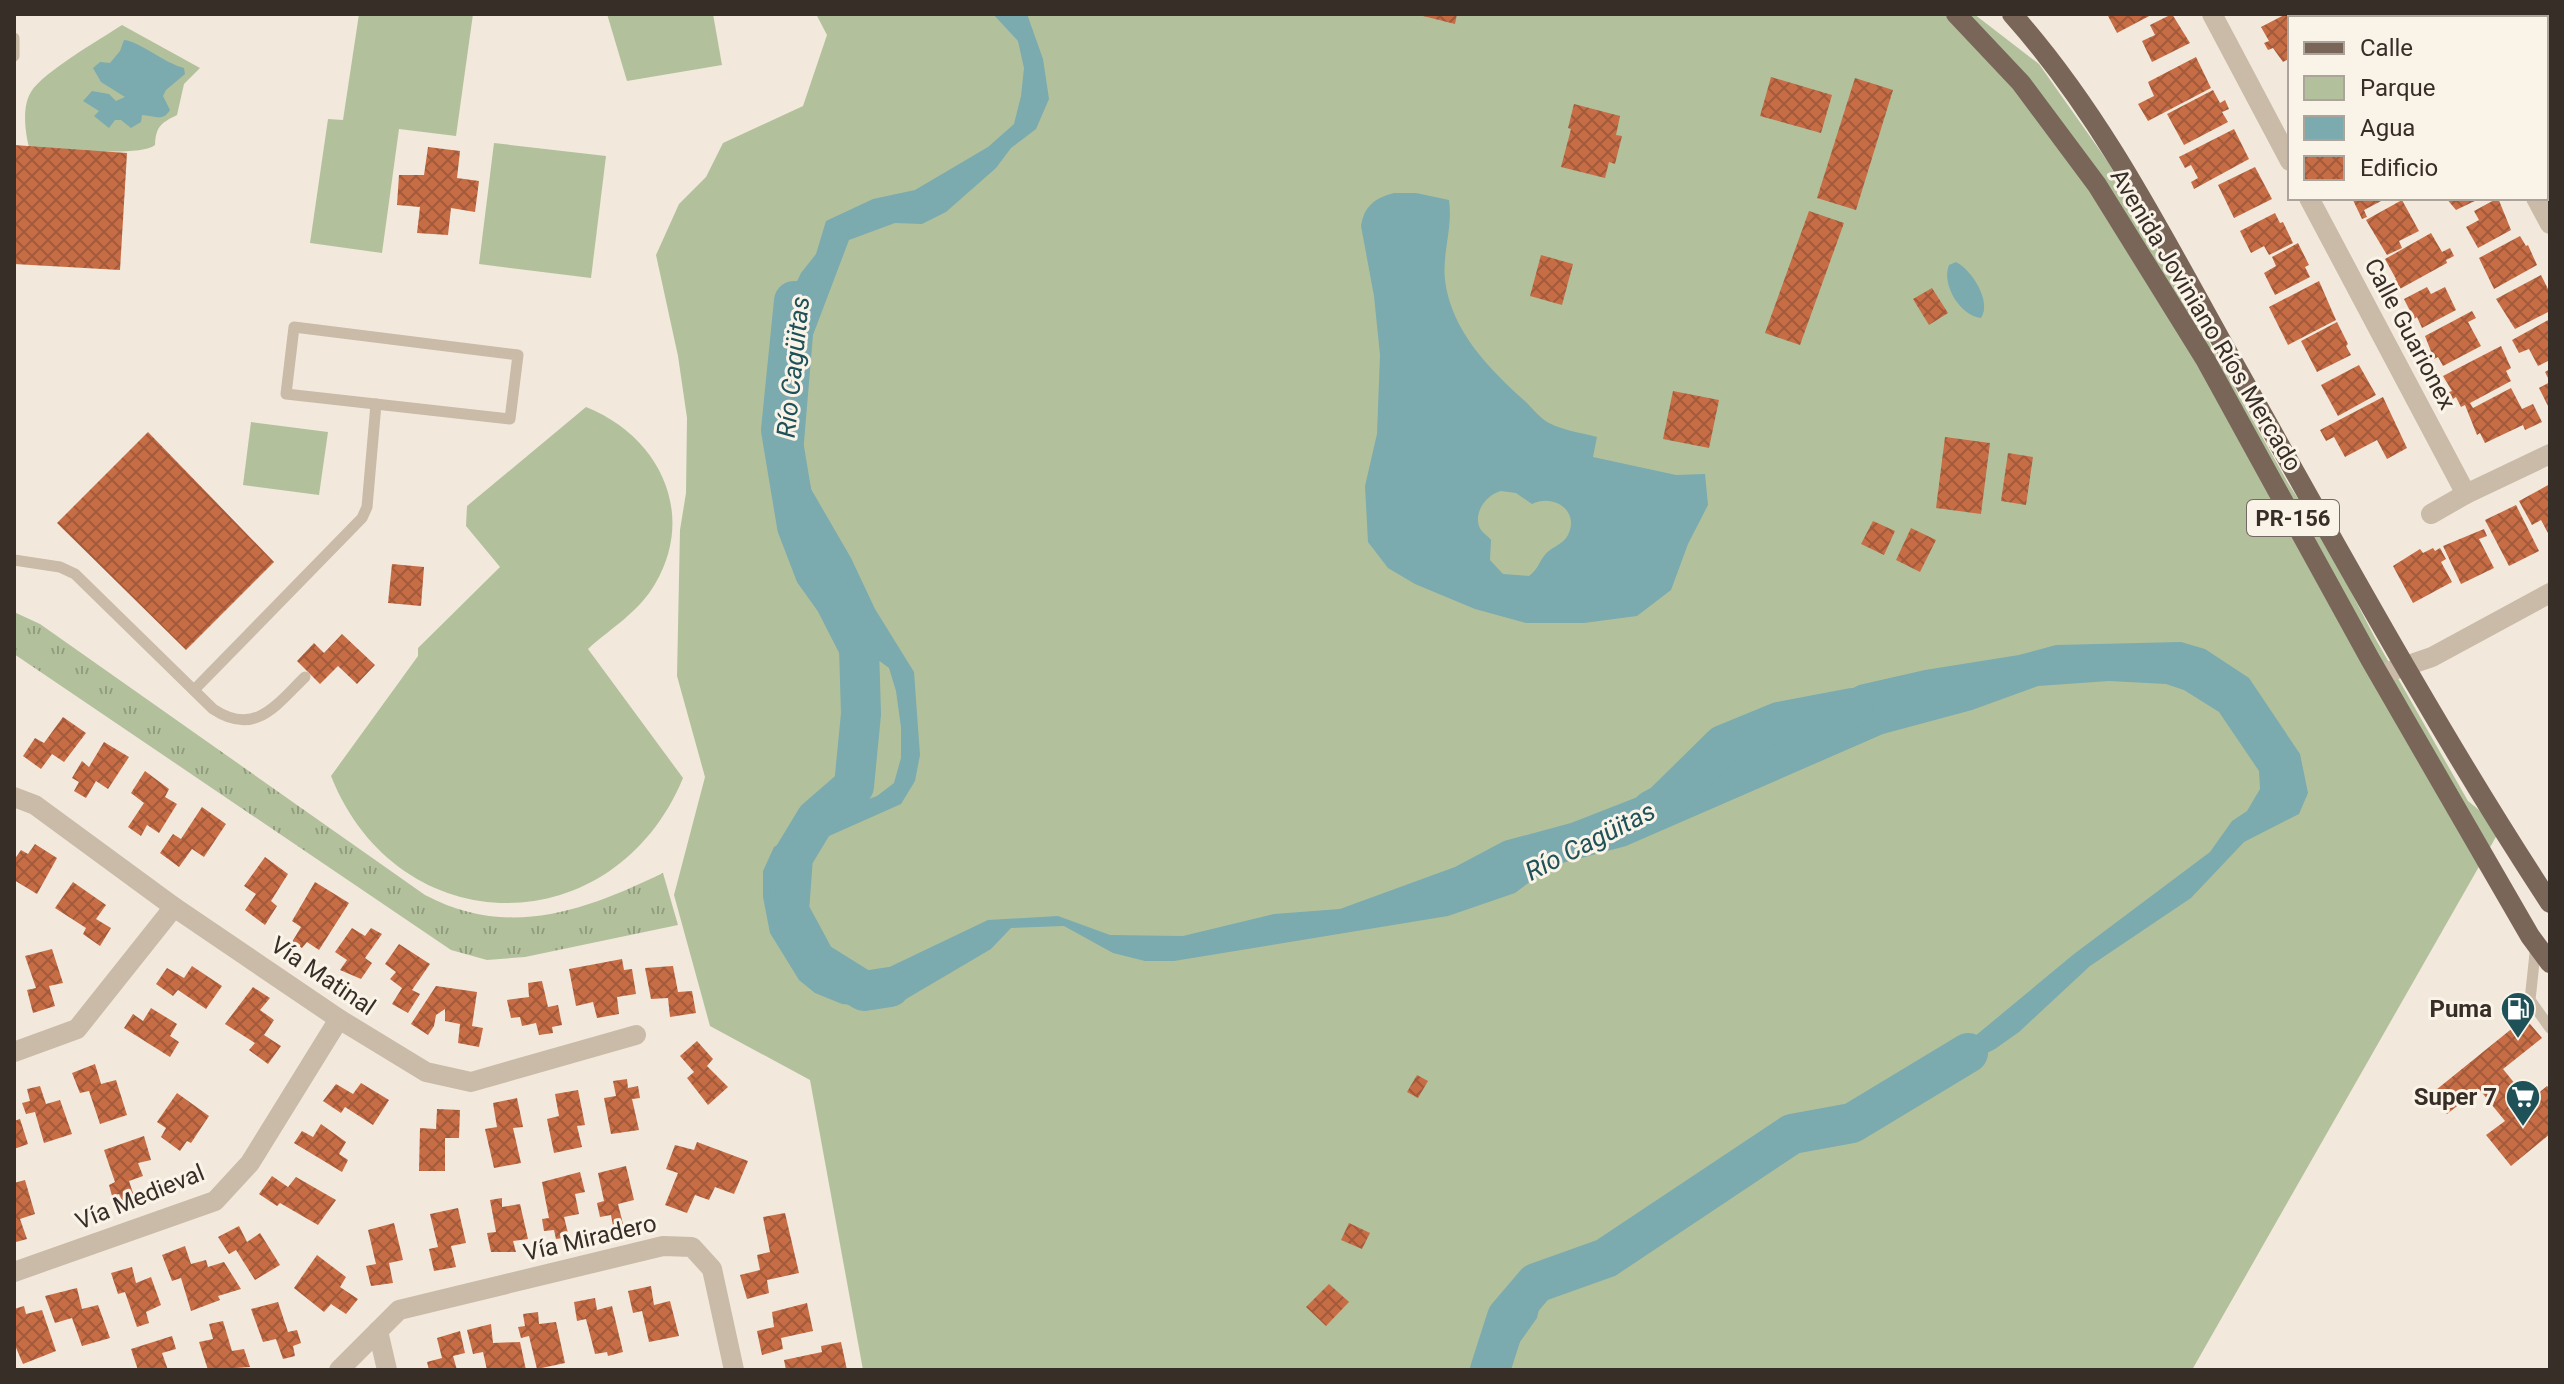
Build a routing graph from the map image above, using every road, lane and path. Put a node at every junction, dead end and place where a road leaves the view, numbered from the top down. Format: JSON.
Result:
{"nodes":[{"id":1,"x":1956,"y":14,"type":"edge"},
{"id":2,"x":2012,"y":14,"type":"edge"},
{"id":3,"x":2212,"y":14,"type":"edge"},
{"id":4,"x":14,"y":38,"type":"edge"},
{"id":5,"x":14,"y":56,"type":"edge"},
{"id":6,"x":2288,"y":157,"type":"edge"},
{"id":7,"x":2310,"y":200,"type":"edge"},
{"id":8,"x":2537,"y":200,"type":"edge"},
{"id":9,"x":2550,"y":224,"type":"edge"},
{"id":10,"x":376,"y":404,"type":"junction"},
{"id":11,"x":2550,"y":454,"type":"edge"},
{"id":12,"x":2466,"y":494,"type":"junction"},
{"id":13,"x":2431,"y":514,"type":"dead end"},
{"id":14,"x":14,"y":560,"type":"edge"},
{"id":15,"x":2550,"y":593,"type":"edge"},
{"id":16,"x":2405,"y":666,"type":"junction"},
{"id":17,"x":2379,"y":675,"type":"junction"},
{"id":18,"x":305,"y":677,"type":"dead end"},
{"id":19,"x":194,"y":690,"type":"junction"},
{"id":20,"x":14,"y":797,"type":"edge"},
{"id":21,"x":2550,"y":903,"type":"edge"},
{"id":22,"x":174,"y":907,"type":"junction"},
{"id":23,"x":2536,"y":944,"type":"junction"},
{"id":24,"x":2550,"y":963,"type":"edge"},
{"id":25,"x":339,"y":1019,"type":"junction"},
{"id":26,"x":2550,"y":1028,"type":"edge"},
{"id":27,"x":636,"y":1035,"type":"dead end"},
{"id":28,"x":14,"y":1052,"type":"edge"},
{"id":29,"x":14,"y":1272,"type":"edge"},
{"id":30,"x":378,"y":1331,"type":"junction"},
{"id":31,"x":339,"y":1370,"type":"edge"},
{"id":32,"x":387,"y":1370,"type":"edge"},
{"id":33,"x":734,"y":1370,"type":"edge"}],
"edges":[{"from":1,"to":17,"type":"main road","name":"Avenida Joviniano Ríos Mercado","number":"PR-156"},
{"from":2,"to":16,"type":"main road","name":"Avenida Joviniano Ríos Mercado","number":"PR-156"},
{"from":3,"to":6,"type":"street"},
{"from":4,"to":5,"type":"lane"},
{"from":7,"to":12,"type":"street","name":"Calle Guarionex"},
{"from":8,"to":9,"type":"street"},
{"from":10,"to":10,"type":"lane"},
{"from":10,"to":19,"type":"lane"},
{"from":11,"to":12,"type":"street"},
{"from":12,"to":13,"type":"street"},
{"from":14,"to":19,"type":"lane"},
{"from":15,"to":16,"type":"street"},
{"from":16,"to":17,"type":"street"},
{"from":16,"to":21,"type":"main road","name":"Avenida Joviniano Ríos Mercado","number":"PR-156"},
{"from":17,"to":23,"type":"main road","name":"Avenida Joviniano Ríos Mercado","number":"PR-156"},
{"from":18,"to":19,"type":"lane"},
{"from":20,"to":22,"type":"street","name":"Vía Matinal"},
{"from":22,"to":25,"type":"street","name":"Vía Matinal"},
{"from":22,"to":28,"type":"street"},
{"from":23,"to":24,"type":"main road","name":"Avenida Joviniano Ríos Mercado","number":"PR-156"},
{"from":23,"to":26,"type":"lane"},
{"from":25,"to":27,"type":"street","name":"Vía Matinal"},
{"from":25,"to":29,"type":"street","name":"Vía Medieval"},
{"from":30,"to":31,"type":"street","name":"Vía Miradero"},
{"from":30,"to":32,"type":"street"},
{"from":30,"to":33,"type":"street","name":"Vía Miradero"}]}
